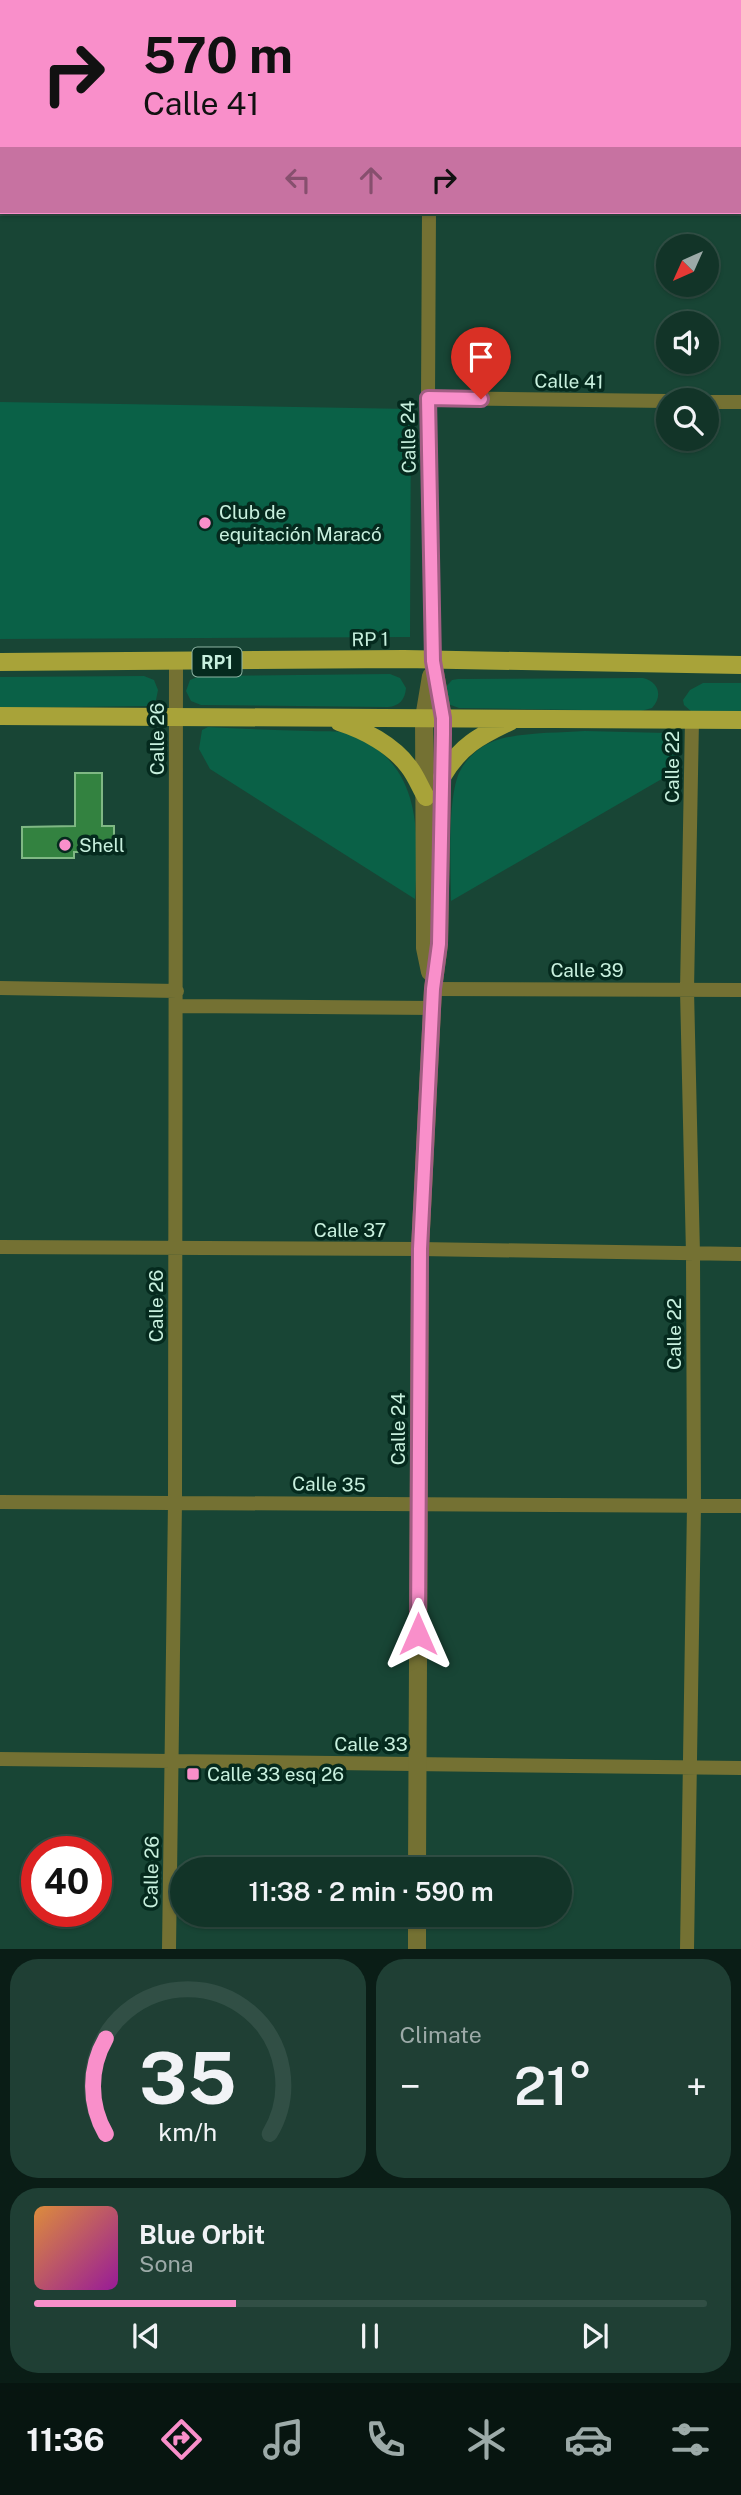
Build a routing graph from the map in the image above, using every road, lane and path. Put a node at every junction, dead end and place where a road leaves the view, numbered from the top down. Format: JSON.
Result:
{"nodes":[{"id":1,"x":429,"y":214,"type":"edge"},
{"id":2,"x":428,"y":398,"type":"junction"},
{"id":3,"x":656,"y":401,"type":"edge"},
{"id":4,"x":719,"y":401,"type":"edge"},
{"id":5,"x":741,"y":402,"type":"edge"},
{"id":6,"x":433,"y":661,"type":"junction"},
{"id":7,"x":0,"y":662,"type":"edge"},
{"id":8,"x":176,"y":662,"type":"junction"},
{"id":9,"x":741,"y":665,"type":"edge"},
{"id":10,"x":0,"y":716,"type":"edge"},
{"id":11,"x":176,"y":716,"type":"junction"},
{"id":12,"x":322,"y":718,"type":"junction"},
{"id":13,"x":424,"y":718,"type":"junction"},
{"id":14,"x":443,"y":718,"type":"junction"},
{"id":15,"x":517,"y":719,"type":"junction"},
{"id":16,"x":692,"y":720,"type":"junction"},
{"id":17,"x":741,"y":720,"type":"edge"},
{"id":18,"x":442,"y":777,"type":"junction"},
{"id":19,"x":426,"y":797,"type":"junction"},
{"id":20,"x":0,"y":988,"type":"edge"},
{"id":21,"x":433,"y":989,"type":"junction"},
{"id":22,"x":687,"y":990,"type":"junction"},
{"id":23,"x":741,"y":990,"type":"edge"},
{"id":24,"x":177,"y":991,"type":"junction"},
{"id":25,"x":177,"y":1006,"type":"junction"},
{"id":26,"x":432,"y":1008,"type":"junction"},
{"id":27,"x":0,"y":1247,"type":"edge"},
{"id":28,"x":176,"y":1249,"type":"junction"},
{"id":29,"x":420,"y":1249,"type":"junction"},
{"id":30,"x":693,"y":1254,"type":"junction"},
{"id":31,"x":741,"y":1254,"type":"edge"},
{"id":32,"x":0,"y":1502,"type":"edge"},
{"id":33,"x":175,"y":1502,"type":"junction"},
{"id":34,"x":419,"y":1504,"type":"junction"},
{"id":35,"x":694,"y":1506,"type":"junction"},
{"id":36,"x":741,"y":1506,"type":"edge"},
{"id":37,"x":0,"y":1759,"type":"edge"},
{"id":38,"x":172,"y":1762,"type":"junction"},
{"id":39,"x":417,"y":1764,"type":"junction"},
{"id":40,"x":689,"y":1768,"type":"junction"},
{"id":41,"x":741,"y":1768,"type":"edge"},
{"id":42,"x":417,"y":1857,"type":"edge"},
{"id":43,"x":417,"y":1927,"type":"edge"},
{"id":44,"x":169,"y":1949,"type":"edge"},
{"id":45,"x":416,"y":1949,"type":"edge"},
{"id":46,"x":687,"y":1949,"type":"edge"}],
"edges":[{"from":1,"to":2,"type":"street","name":"Calle 24"},
{"from":2,"to":3,"type":"street","name":"Calle 41"},
{"from":2,"to":6,"type":"street","name":"Calle 24"},
{"from":4,"to":5,"type":"street"},
{"from":6,"to":8,"type":"main road","name":"RP 1","number":"RP1"},
{"from":6,"to":9,"type":"main road","name":"RP 1","number":"RP1"},
{"from":6,"to":13,"type":"street","name":"Calle 24"},
{"from":6,"to":14,"type":"street","name":"Calle 24"},
{"from":7,"to":8,"type":"main road","name":"RP 1","number":"RP1"},
{"from":8,"to":11,"type":"street","name":"Calle 26"},
{"from":10,"to":11,"type":"main road"},
{"from":11,"to":12,"type":"main road"},
{"from":11,"to":24,"type":"street","name":"Calle 26"},
{"from":12,"to":13,"type":"main road"},
{"from":12,"to":19,"type":"main road"},
{"from":13,"to":14,"type":"main road"},
{"from":13,"to":19,"type":"street","name":"Calle 24"},
{"from":14,"to":15,"type":"main road"},
{"from":14,"to":18,"type":"street","name":"Calle 24"},
{"from":15,"to":16,"type":"main road"},
{"from":15,"to":18,"type":"main road"},
{"from":16,"to":17,"type":"main road"},
{"from":16,"to":22,"type":"street","name":"Calle 22"},
{"from":18,"to":21,"type":"street","name":"Calle 24"},
{"from":19,"to":21,"type":"street","name":"Calle 24"},
{"from":20,"to":24,"type":"street"},
{"from":21,"to":22,"type":"street","name":"Calle 39"},
{"from":21,"to":26,"type":"street","name":"Calle 24"},
{"from":22,"to":23,"type":"street","name":"Calle 39"},
{"from":22,"to":30,"type":"street","name":"Calle 22"},
{"from":24,"to":25,"type":"street","name":"Calle 26"},
{"from":25,"to":26,"type":"street"},
{"from":25,"to":28,"type":"street","name":"Calle 26"},
{"from":26,"to":29,"type":"street","name":"Calle 24"},
{"from":27,"to":28,"type":"street","name":"Calle 37"},
{"from":28,"to":29,"type":"street","name":"Calle 37"},
{"from":28,"to":33,"type":"street","name":"Calle 26"},
{"from":29,"to":30,"type":"street","name":"Calle 37"},
{"from":29,"to":34,"type":"street","name":"Calle 24"},
{"from":30,"to":31,"type":"street","name":"Calle 37"},
{"from":30,"to":35,"type":"street","name":"Calle 22"},
{"from":32,"to":33,"type":"street","name":"Calle 35"},
{"from":33,"to":34,"type":"street","name":"Calle 35"},
{"from":33,"to":38,"type":"street","name":"Calle 26"},
{"from":34,"to":35,"type":"street","name":"Calle 35"},
{"from":34,"to":39,"type":"street","name":"Calle 24"},
{"from":35,"to":36,"type":"street","name":"Calle 35"},
{"from":35,"to":40,"type":"street","name":"Calle 22"},
{"from":37,"to":38,"type":"street","name":"Calle 33"},
{"from":38,"to":39,"type":"street","name":"Calle 33"},
{"from":38,"to":44,"type":"street","name":"Calle 26"},
{"from":39,"to":40,"type":"street","name":"Calle 33"},
{"from":39,"to":42,"type":"street","name":"Calle 24"},
{"from":40,"to":41,"type":"street","name":"Calle 33"},
{"from":40,"to":46,"type":"street","name":"Calle 22"},
{"from":43,"to":45,"type":"street"}]}
